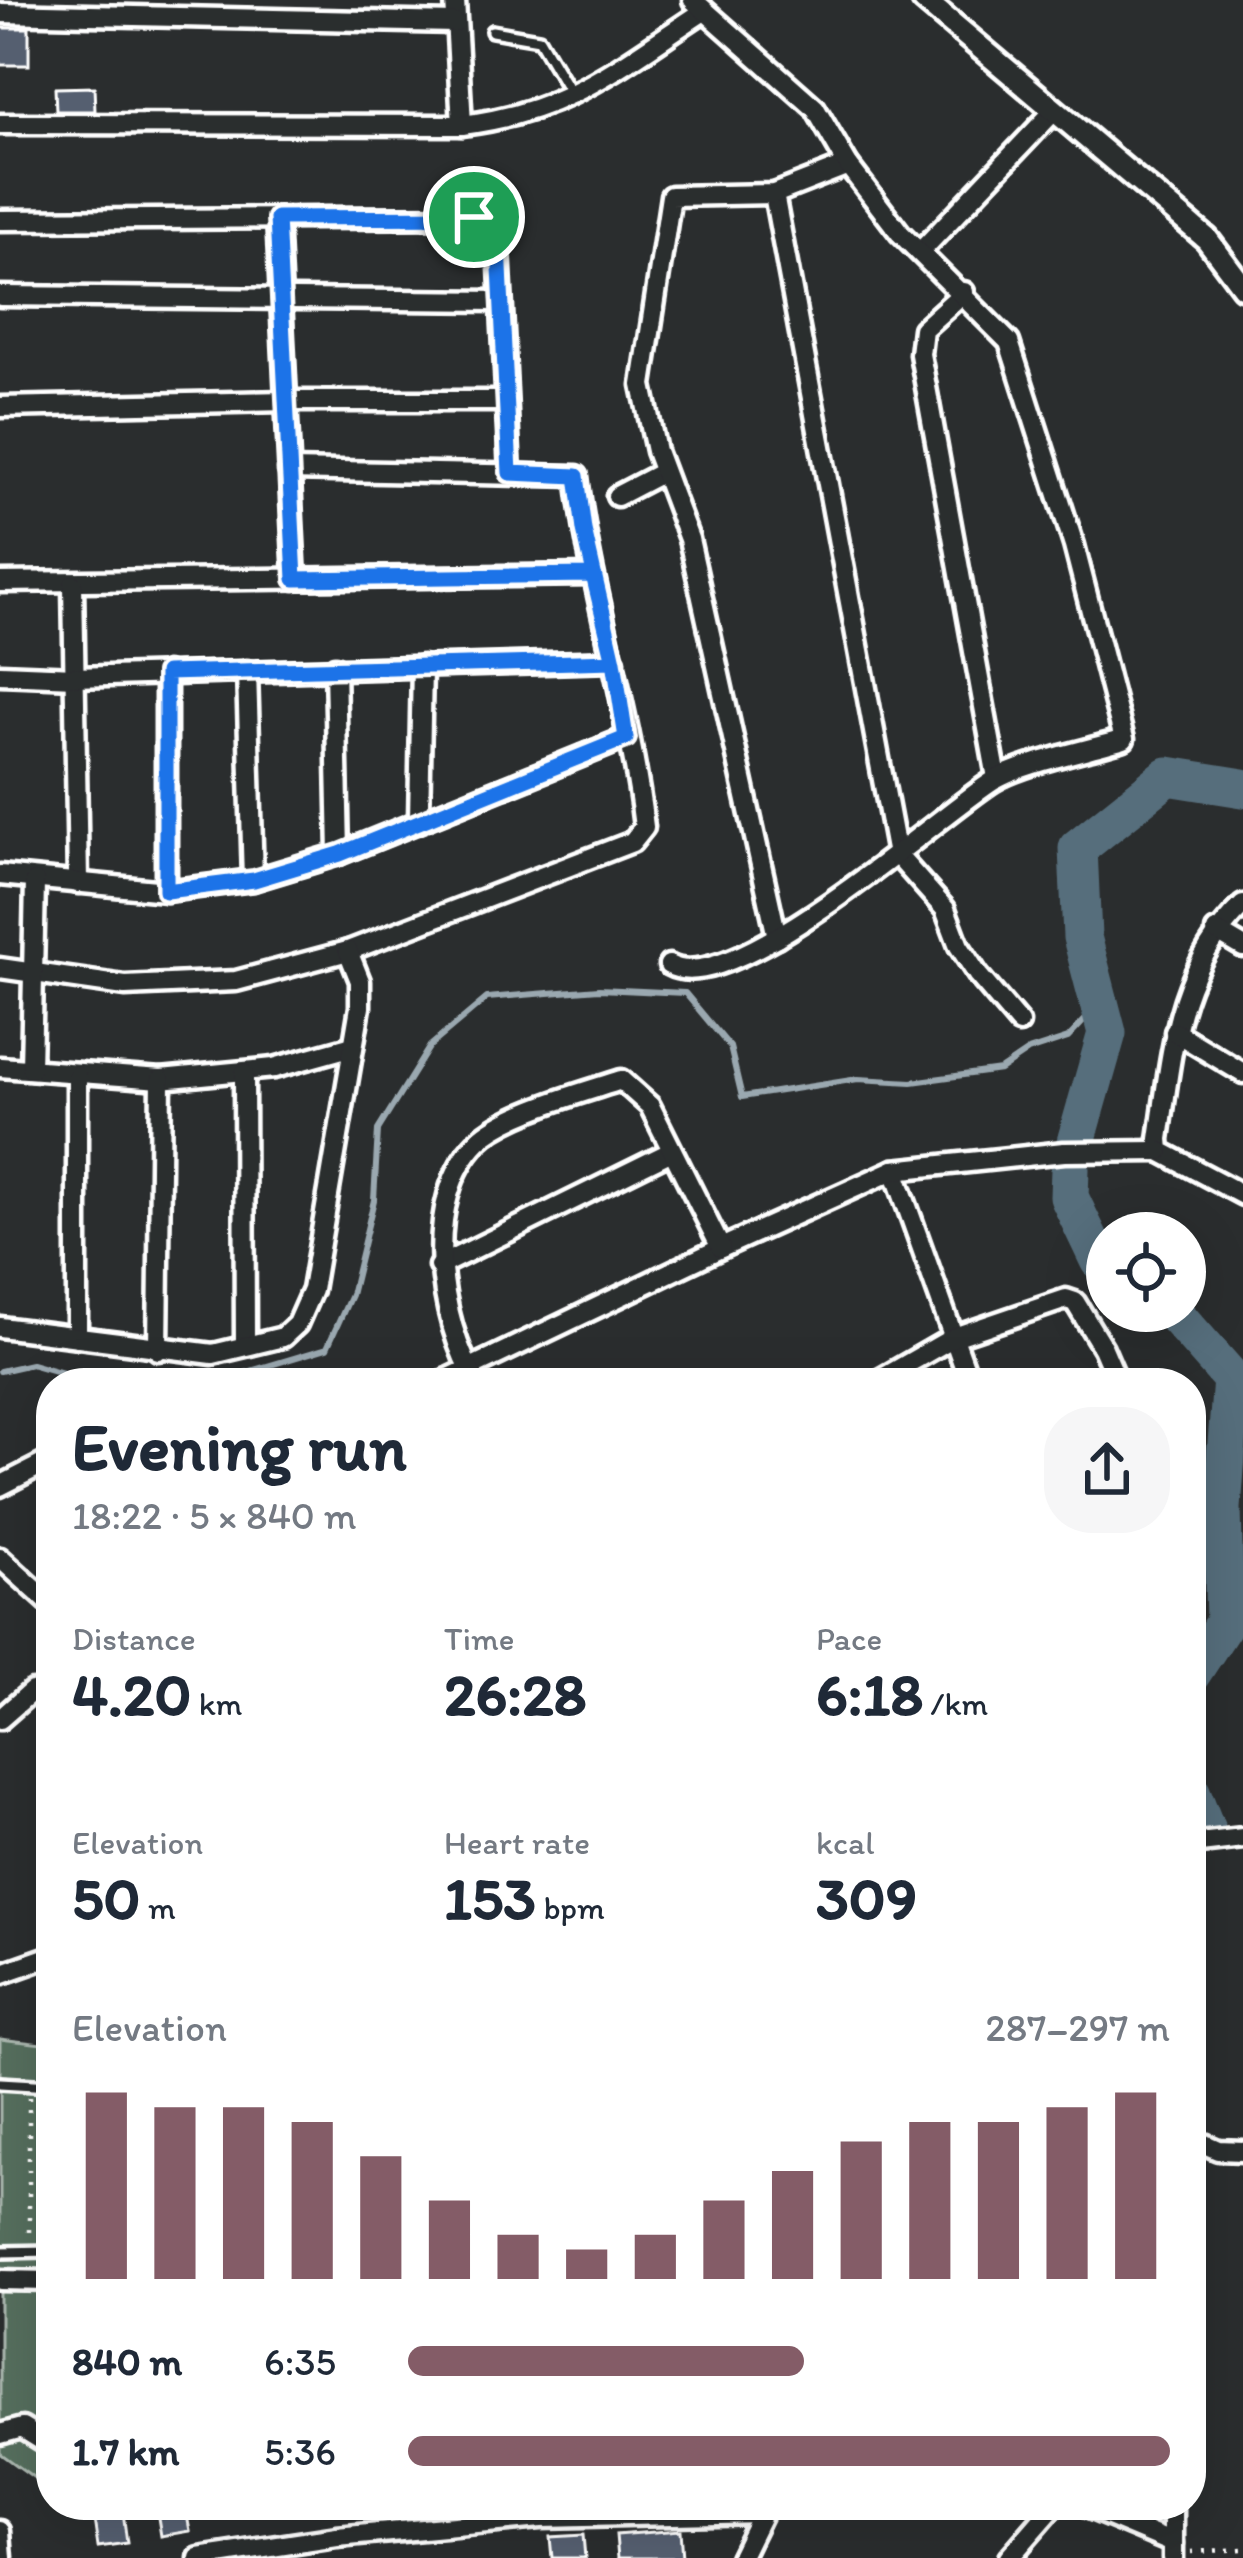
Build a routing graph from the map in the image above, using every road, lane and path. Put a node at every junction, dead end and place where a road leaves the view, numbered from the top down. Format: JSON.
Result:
{"nodes":[{"id":1,"x":455,"y":0,"type":"edge"},
{"id":2,"x":924,"y":0,"type":"edge"},
{"id":3,"x":699,"y":6,"type":"edge"},
{"id":4,"x":0,"y":13,"type":"edge"},
{"id":5,"x":455,"y":22,"type":"junction"},
{"id":6,"x":492,"y":31,"type":"dead end"},
{"id":7,"x":573,"y":97,"type":"junction"},
{"id":8,"x":1052,"y":112,"type":"junction"},
{"id":9,"x":0,"y":124,"type":"edge"},
{"id":10,"x":462,"y":125,"type":"junction"},
{"id":11,"x":848,"y":165,"type":"junction"},
{"id":12,"x":775,"y":194,"type":"junction"},
{"id":13,"x":277,"y":218,"type":"junction"},
{"id":14,"x":0,"y":220,"type":"edge"},
{"id":15,"x":920,"y":252,"type":"junction"},
{"id":16,"x":1243,"y":286,"type":"edge"},
{"id":17,"x":964,"y":292,"type":"junction"},
{"id":18,"x":0,"y":296,"type":"edge"},
{"id":19,"x":281,"y":298,"type":"junction"},
{"id":20,"x":499,"y":301,"type":"junction"},
{"id":21,"x":286,"y":401,"type":"junction"},
{"id":22,"x":506,"y":401,"type":"junction"},
{"id":23,"x":0,"y":407,"type":"edge"},
{"id":24,"x":290,"y":470,"type":"junction"},
{"id":25,"x":663,"y":472,"type":"junction"},
{"id":26,"x":510,"y":473,"type":"junction"},
{"id":27,"x":616,"y":496,"type":"dead end"},
{"id":28,"x":593,"y":575,"type":"junction"},
{"id":29,"x":295,"y":579,"type":"junction"},
{"id":30,"x":0,"y":582,"type":"edge"},
{"id":31,"x":73,"y":584,"type":"junction"},
{"id":32,"x":614,"y":661,"type":"junction"},
{"id":33,"x":422,"y":666,"type":"junction"},
{"id":34,"x":334,"y":667,"type":"junction"},
{"id":35,"x":247,"y":671,"type":"junction"},
{"id":36,"x":166,"y":673,"type":"junction"},
{"id":37,"x":0,"y":674,"type":"edge"},
{"id":38,"x":75,"y":676,"type":"junction"},
{"id":39,"x":626,"y":738,"type":"junction"},
{"id":40,"x":997,"y":778,"type":"junction"},
{"id":41,"x":418,"y":820,"type":"junction"},
{"id":42,"x":340,"y":854,"type":"junction"},
{"id":43,"x":897,"y":855,"type":"junction"},
{"id":44,"x":0,"y":875,"type":"edge"},
{"id":45,"x":254,"y":880,"type":"junction"},
{"id":46,"x":35,"y":881,"type":"junction"},
{"id":47,"x":78,"y":884,"type":"junction"},
{"id":48,"x":166,"y":891,"type":"junction"},
{"id":49,"x":1243,"y":905,"type":"edge"},
{"id":50,"x":1216,"y":931,"type":"junction"},
{"id":51,"x":777,"y":937,"type":"junction"},
{"id":52,"x":1243,"y":947,"type":"edge"},
{"id":53,"x":348,"y":951,"type":"junction"},
{"id":54,"x":669,"y":965,"type":"dead end"},
{"id":55,"x":0,"y":968,"type":"edge"},
{"id":56,"x":31,"y":973,"type":"junction"},
{"id":57,"x":1019,"y":1023,"type":"dead end"},
{"id":58,"x":1175,"y":1032,"type":"junction"},
{"id":59,"x":353,"y":1046,"type":"junction"},
{"id":60,"x":0,"y":1066,"type":"edge"},
{"id":61,"x":31,"y":1069,"type":"junction"},
{"id":62,"x":244,"y":1072,"type":"junction"},
{"id":63,"x":1243,"y":1073,"type":"edge"},
{"id":64,"x":77,"y":1075,"type":"junction"},
{"id":65,"x":161,"y":1079,"type":"junction"},
{"id":66,"x":1160,"y":1150,"type":"junction"},
{"id":67,"x":672,"y":1151,"type":"junction"},
{"id":68,"x":893,"y":1171,"type":"junction"},
{"id":69,"x":1243,"y":1195,"type":"edge"},
{"id":70,"x":721,"y":1248,"type":"junction"},
{"id":71,"x":439,"y":1266,"type":"junction"},
{"id":72,"x":0,"y":1327,"type":"edge"},
{"id":73,"x":77,"y":1337,"type":"junction"},
{"id":74,"x":954,"y":1337,"type":"junction"},
{"id":75,"x":245,"y":1345,"type":"junction"},
{"id":76,"x":158,"y":1349,"type":"junction"},
{"id":77,"x":468,"y":1368,"type":"edge"},
{"id":78,"x":488,"y":1368,"type":"edge"},
{"id":79,"x":900,"y":1368,"type":"edge"},
{"id":80,"x":965,"y":1368,"type":"edge"},
{"id":81,"x":1110,"y":1368,"type":"edge"},
{"id":82,"x":36,"y":1468,"type":"edge"},
{"id":83,"x":0,"y":1486,"type":"edge"},
{"id":84,"x":0,"y":1558,"type":"edge"},
{"id":85,"x":36,"y":1585,"type":"edge"},
{"id":86,"x":32,"y":1690,"type":"dead end"},
{"id":87,"x":5,"y":1707,"type":"edge"},
{"id":88,"x":1243,"y":1838,"type":"edge"},
{"id":89,"x":1206,"y":1842,"type":"edge"},
{"id":90,"x":36,"y":1961,"type":"edge"},
{"id":91,"x":0,"y":1974,"type":"edge"},
{"id":92,"x":0,"y":2084,"type":"edge"},
{"id":93,"x":29,"y":2085,"type":"junction"},
{"id":94,"x":36,"y":2085,"type":"edge"},
{"id":95,"x":1206,"y":2145,"type":"edge"},
{"id":96,"x":1243,"y":2151,"type":"edge"},
{"id":97,"x":0,"y":2252,"type":"edge"},
{"id":98,"x":29,"y":2252,"type":"junction"},
{"id":99,"x":36,"y":2252,"type":"edge"},
{"id":100,"x":0,"y":2280,"type":"edge"},
{"id":101,"x":36,"y":2281,"type":"edge"},
{"id":102,"x":0,"y":2434,"type":"edge"},
{"id":103,"x":36,"y":2437,"type":"edge"},
{"id":104,"x":483,"y":2520,"type":"edge"},
{"id":105,"x":759,"y":2520,"type":"edge"},
{"id":106,"x":1042,"y":2520,"type":"edge"},
{"id":107,"x":1111,"y":2520,"type":"edge"},
{"id":108,"x":1173,"y":2520,"type":"edge"},
{"id":109,"x":0,"y":2531,"type":"edge"},
{"id":110,"x":1243,"y":2549,"type":"edge"},
{"id":111,"x":1173,"y":2552,"type":"edge"},
{"id":112,"x":2,"y":2558,"type":"edge"},
{"id":113,"x":199,"y":2558,"type":"edge"},
{"id":114,"x":740,"y":2558,"type":"edge"},
{"id":115,"x":1010,"y":2558,"type":"edge"}],
"edges":[{"from":1,"to":5,"type":"street"},
{"from":2,"to":8,"type":"street"},
{"from":3,"to":7,"type":"street"},
{"from":3,"to":11,"type":"street"},
{"from":4,"to":5,"type":"street"},
{"from":5,"to":10,"type":"street"},
{"from":6,"to":7,"type":"lane"},
{"from":7,"to":10,"type":"street"},
{"from":8,"to":15,"type":"street"},
{"from":8,"to":16,"type":"street"},
{"from":9,"to":10,"type":"street"},
{"from":11,"to":12,"type":"street"},
{"from":11,"to":15,"type":"street"},
{"from":12,"to":25,"type":"street"},
{"from":12,"to":43,"type":"street"},
{"from":13,"to":14,"type":"street"},
{"from":13,"to":19,"type":"street"},
{"from":13,"to":20,"type":"street"},
{"from":15,"to":17,"type":"street"},
{"from":17,"to":40,"type":"street"},
{"from":17,"to":40,"type":"street"},
{"from":18,"to":19,"type":"street"},
{"from":19,"to":20,"type":"street"},
{"from":19,"to":21,"type":"street"},
{"from":20,"to":22,"type":"street"},
{"from":21,"to":22,"type":"street"},
{"from":21,"to":23,"type":"street"},
{"from":21,"to":24,"type":"street"},
{"from":22,"to":26,"type":"street"},
{"from":24,"to":26,"type":"street"},
{"from":24,"to":29,"type":"street"},
{"from":25,"to":27,"type":"street"},
{"from":25,"to":51,"type":"street"},
{"from":26,"to":28,"type":"street"},
{"from":28,"to":29,"type":"street"},
{"from":28,"to":32,"type":"street"},
{"from":29,"to":31,"type":"street"},
{"from":30,"to":31,"type":"street"},
{"from":31,"to":38,"type":"street"},
{"from":32,"to":33,"type":"street"},
{"from":32,"to":39,"type":"street"},
{"from":33,"to":34,"type":"street"},
{"from":33,"to":41,"type":"street"},
{"from":34,"to":35,"type":"street"},
{"from":34,"to":42,"type":"street"},
{"from":35,"to":36,"type":"street"},
{"from":35,"to":45,"type":"street"},
{"from":36,"to":38,"type":"street"},
{"from":36,"to":48,"type":"street"},
{"from":37,"to":38,"type":"street"},
{"from":38,"to":47,"type":"street"},
{"from":39,"to":41,"type":"street"},
{"from":39,"to":53,"type":"street"},
{"from":40,"to":43,"type":"street"},
{"from":41,"to":42,"type":"street"},
{"from":42,"to":45,"type":"street"},
{"from":43,"to":51,"type":"street"},
{"from":43,"to":57,"type":"street"},
{"from":44,"to":46,"type":"street"},
{"from":45,"to":48,"type":"street"},
{"from":46,"to":47,"type":"street"},
{"from":46,"to":56,"type":"street"},
{"from":47,"to":48,"type":"street"},
{"from":49,"to":50,"type":"street"},
{"from":50,"to":52,"type":"street"},
{"from":50,"to":58,"type":"street"},
{"from":51,"to":54,"type":"street"},
{"from":53,"to":56,"type":"street"},
{"from":53,"to":59,"type":"street"},
{"from":55,"to":56,"type":"street"},
{"from":56,"to":61,"type":"street"},
{"from":58,"to":63,"type":"street"},
{"from":58,"to":66,"type":"street"},
{"from":59,"to":62,"type":"street"},
{"from":59,"to":75,"type":"street"},
{"from":60,"to":61,"type":"street"},
{"from":61,"to":64,"type":"street"},
{"from":62,"to":65,"type":"street"},
{"from":62,"to":75,"type":"street"},
{"from":64,"to":65,"type":"street"},
{"from":64,"to":73,"type":"street"},
{"from":65,"to":76,"type":"street"},
{"from":66,"to":68,"type":"street"},
{"from":66,"to":69,"type":"street"},
{"from":67,"to":70,"type":"street"},
{"from":67,"to":71,"type":"street"},
{"from":67,"to":71,"type":"street"},
{"from":68,"to":70,"type":"street"},
{"from":68,"to":74,"type":"street"},
{"from":70,"to":78,"type":"street"},
{"from":71,"to":77,"type":"street"},
{"from":72,"to":73,"type":"street"},
{"from":73,"to":76,"type":"street"},
{"from":74,"to":79,"type":"street"},
{"from":74,"to":80,"type":"street"},
{"from":74,"to":81,"type":"street"},
{"from":75,"to":76,"type":"street"},
{"from":82,"to":83,"type":"street"},
{"from":84,"to":85,"type":"street"},
{"from":86,"to":87,"type":"street"},
{"from":88,"to":89,"type":"street"},
{"from":90,"to":91,"type":"street"},
{"from":92,"to":93,"type":"lane"},
{"from":93,"to":94,"type":"lane"},
{"from":93,"to":98,"type":"path"},
{"from":95,"to":96,"type":"street"},
{"from":97,"to":98,"type":"lane"},
{"from":98,"to":99,"type":"lane"},
{"from":100,"to":101,"type":"street"},
{"from":102,"to":103,"type":"street"},
{"from":104,"to":113,"type":"street"},
{"from":105,"to":114,"type":"street"},
{"from":106,"to":115,"type":"street"},
{"from":107,"to":111,"type":"street"},
{"from":108,"to":111,"type":"street"},
{"from":109,"to":112,"type":"street"},
{"from":110,"to":111,"type":"path"}]}
